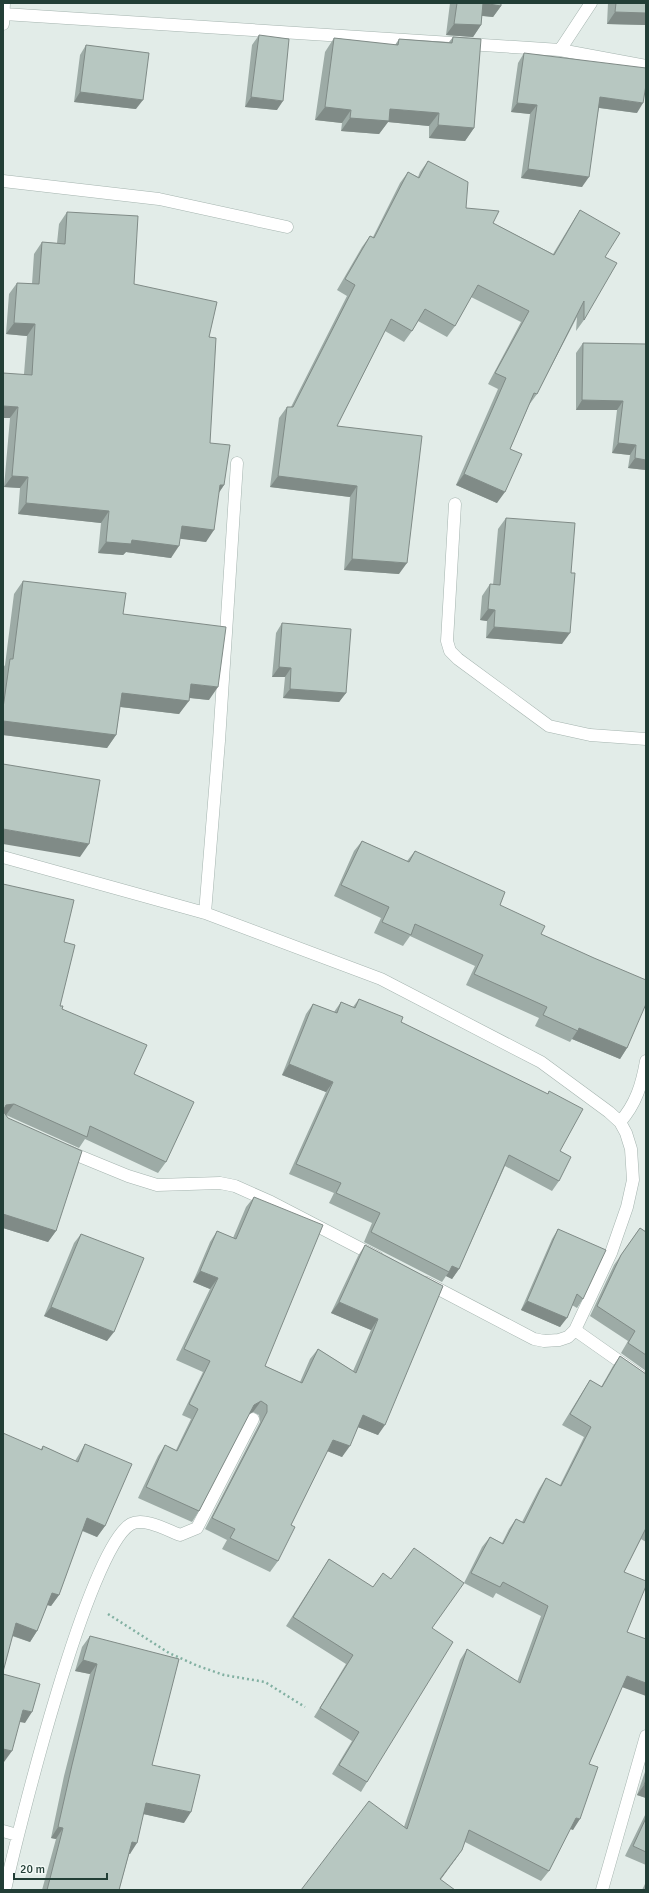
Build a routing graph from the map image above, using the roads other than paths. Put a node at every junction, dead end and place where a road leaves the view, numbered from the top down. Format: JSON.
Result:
{"nodes":[{"id":1,"x":591,"y":3,"type":"edge"},
{"id":2,"x":3,"y":13,"type":"edge"},
{"id":3,"x":560,"y":50,"type":"junction"},
{"id":4,"x":646,"y":66,"type":"edge"},
{"id":5,"x":3,"y":181,"type":"edge"},
{"id":6,"x":287,"y":227,"type":"dead end"},
{"id":7,"x":237,"y":463,"type":"dead end"},
{"id":8,"x":455,"y":504,"type":"dead end"},
{"id":9,"x":646,"y":739,"type":"edge"},
{"id":10,"x":3,"y":856,"type":"edge"},
{"id":11,"x":206,"y":913,"type":"junction"},
{"id":12,"x":646,"y":1061,"type":"edge"},
{"id":13,"x":620,"y":1122,"type":"junction"},
{"id":14,"x":57,"y":1147,"type":"edge"},
{"id":15,"x":389,"y":1263,"type":"edge"},
{"id":16,"x":416,"y":1278,"type":"edge"},
{"id":17,"x":575,"y":1330,"type":"junction"},
{"id":18,"x":646,"y":1380,"type":"edge"},
{"id":19,"x":253,"y":1419,"type":"edge"},
{"id":20,"x":646,"y":1736,"type":"edge"},
{"id":21,"x":3,"y":1831,"type":"edge"},
{"id":22,"x":17,"y":1835,"type":"junction"},
{"id":23,"x":5,"y":1890,"type":"edge"},
{"id":24,"x":602,"y":1890,"type":"edge"}],
"edges":[{"from":1,"to":3,"type":"street"},
{"from":2,"to":3,"type":"street"},
{"from":3,"to":4,"type":"street"},
{"from":5,"to":6,"type":"street"},
{"from":7,"to":11,"type":"street"},
{"from":8,"to":9,"type":"street"},
{"from":10,"to":11,"type":"street"},
{"from":11,"to":13,"type":"street"},
{"from":12,"to":13,"type":"street"},
{"from":13,"to":17,"type":"street"},
{"from":14,"to":15,"type":"street"},
{"from":16,"to":17,"type":"street"},
{"from":17,"to":18,"type":"street"},
{"from":19,"to":22,"type":"street"},
{"from":20,"to":24,"type":"street"},
{"from":21,"to":22,"type":"street"},
{"from":22,"to":23,"type":"street"}]}
